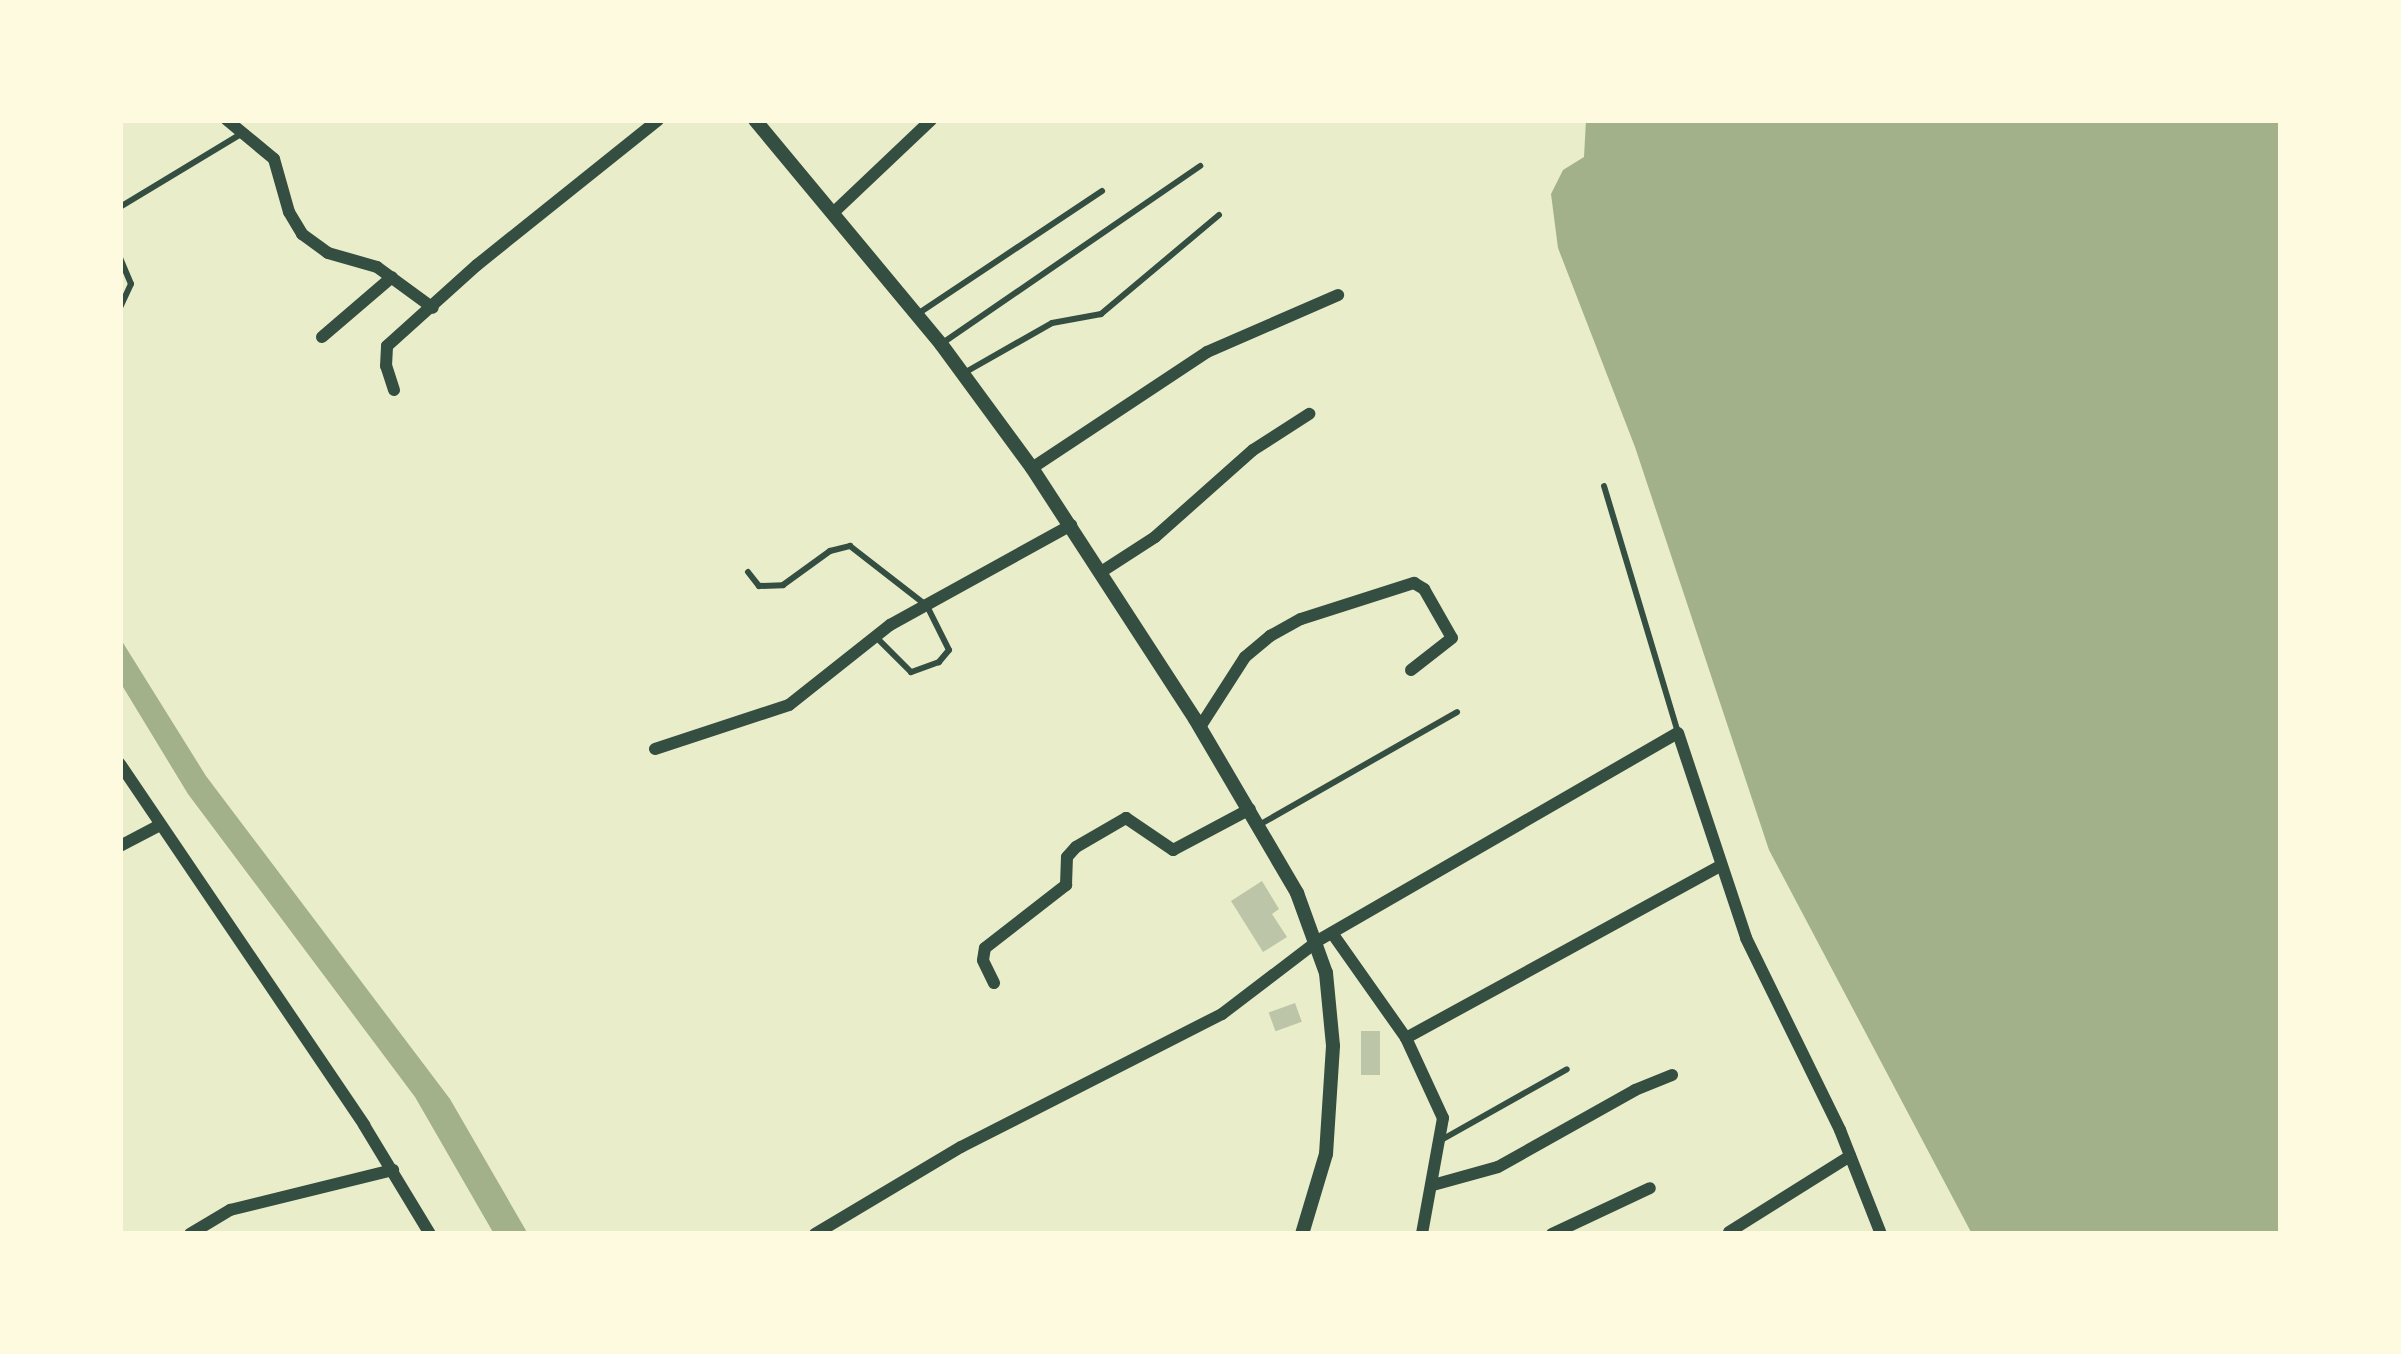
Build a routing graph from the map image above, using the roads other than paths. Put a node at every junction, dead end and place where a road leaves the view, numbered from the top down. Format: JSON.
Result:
{"nodes":[{"id":1,"x":227,"y":120,"type":"edge"},
{"id":2,"x":658,"y":120,"type":"edge"},
{"id":3,"x":755,"y":120,"type":"edge"},
{"id":4,"x":932,"y":120,"type":"edge"},
{"id":5,"x":244,"y":132,"type":"junction"},
{"id":6,"x":1200,"y":166,"type":"dead end"},
{"id":7,"x":1102,"y":191,"type":"dead end"},
{"id":8,"x":120,"y":207,"type":"edge"},
{"id":9,"x":833,"y":213,"type":"junction"},
{"id":10,"x":1219,"y":215,"type":"dead end"},
{"id":11,"x":120,"y":258,"type":"edge"},
{"id":12,"x":392,"y":277,"type":"junction"},
{"id":13,"x":1338,"y":295,"type":"dead end"},
{"id":14,"x":120,"y":308,"type":"edge"},
{"id":15,"x":433,"y":308,"type":"junction"},
{"id":16,"x":916,"y":314,"type":"junction"},
{"id":17,"x":322,"y":337,"type":"dead end"},
{"id":18,"x":941,"y":344,"type":"junction"},
{"id":19,"x":964,"y":374,"type":"junction"},
{"id":20,"x":394,"y":390,"type":"dead end"},
{"id":21,"x":1309,"y":414,"type":"dead end"},
{"id":22,"x":1032,"y":468,"type":"junction"},
{"id":23,"x":1604,"y":487,"type":"dead end"},
{"id":24,"x":1071,"y":525,"type":"junction"},
{"id":25,"x":748,"y":572,"type":"dead end"},
{"id":26,"x":1101,"y":572,"type":"junction"},
{"id":27,"x":927,"y":606,"type":"junction"},
{"id":28,"x":874,"y":635,"type":"junction"},
{"id":29,"x":1411,"y":670,"type":"dead end"},
{"id":30,"x":1457,"y":712,"type":"dead end"},
{"id":31,"x":1199,"y":727,"type":"junction"},
{"id":32,"x":1678,"y":733,"type":"junction"},
{"id":33,"x":655,"y":749,"type":"dead end"},
{"id":34,"x":120,"y":764,"type":"edge"},
{"id":35,"x":1250,"y":809,"type":"junction"},
{"id":36,"x":160,"y":825,"type":"junction"},
{"id":37,"x":1259,"y":825,"type":"junction"},
{"id":38,"x":120,"y":846,"type":"edge"},
{"id":39,"x":1718,"y":867,"type":"junction"},
{"id":40,"x":1325,"y":936,"type":"junction"},
{"id":41,"x":994,"y":982,"type":"dead end"},
{"id":42,"x":1406,"y":1038,"type":"junction"},
{"id":43,"x":1567,"y":1069,"type":"dead end"},
{"id":44,"x":1672,"y":1075,"type":"dead end"},
{"id":45,"x":1443,"y":1139,"type":"junction"},
{"id":46,"x":1850,"y":1156,"type":"junction"},
{"id":47,"x":393,"y":1171,"type":"junction"},
{"id":48,"x":1433,"y":1185,"type":"junction"},
{"id":49,"x":1650,"y":1188,"type":"dead end"},
{"id":50,"x":1729,"y":1232,"type":"edge"},
{"id":51,"x":190,"y":1234,"type":"edge"},
{"id":52,"x":430,"y":1234,"type":"edge"},
{"id":53,"x":815,"y":1234,"type":"edge"},
{"id":54,"x":1302,"y":1234,"type":"edge"},
{"id":55,"x":1422,"y":1234,"type":"edge"},
{"id":56,"x":1552,"y":1234,"type":"edge"},
{"id":57,"x":1881,"y":1234,"type":"edge"}],
"edges":[{"from":1,"to":5,"type":"street"},
{"from":2,"to":15,"type":"street"},
{"from":3,"to":9,"type":"street"},
{"from":4,"to":9,"type":"street"},
{"from":5,"to":8,"type":"lane"},
{"from":5,"to":12,"type":"street"},
{"from":6,"to":18,"type":"lane"},
{"from":7,"to":16,"type":"lane"},
{"from":9,"to":16,"type":"street"},
{"from":10,"to":19,"type":"lane"},
{"from":11,"to":14,"type":"lane"},
{"from":12,"to":15,"type":"street"},
{"from":12,"to":17,"type":"street"},
{"from":13,"to":22,"type":"street"},
{"from":15,"to":20,"type":"street"},
{"from":16,"to":18,"type":"street"},
{"from":18,"to":19,"type":"street"},
{"from":19,"to":22,"type":"street"},
{"from":21,"to":26,"type":"street"},
{"from":22,"to":24,"type":"street"},
{"from":23,"to":32,"type":"lane"},
{"from":24,"to":26,"type":"street"},
{"from":24,"to":27,"type":"street"},
{"from":25,"to":27,"type":"lane"},
{"from":26,"to":31,"type":"street"},
{"from":27,"to":28,"type":"street"},
{"from":27,"to":28,"type":"lane"},
{"from":28,"to":33,"type":"street"},
{"from":29,"to":31,"type":"street"},
{"from":30,"to":37,"type":"lane"},
{"from":31,"to":35,"type":"street"},
{"from":32,"to":39,"type":"street"},
{"from":32,"to":40,"type":"street"},
{"from":34,"to":36,"type":"street"},
{"from":35,"to":37,"type":"street"},
{"from":35,"to":41,"type":"street"},
{"from":36,"to":38,"type":"street"},
{"from":36,"to":47,"type":"street"},
{"from":37,"to":40,"type":"street"},
{"from":39,"to":42,"type":"street"},
{"from":39,"to":46,"type":"street"},
{"from":40,"to":42,"type":"street"},
{"from":40,"to":53,"type":"street"},
{"from":40,"to":54,"type":"street"},
{"from":42,"to":45,"type":"street"},
{"from":43,"to":45,"type":"lane"},
{"from":44,"to":48,"type":"street"},
{"from":45,"to":48,"type":"street"},
{"from":46,"to":50,"type":"street"},
{"from":46,"to":57,"type":"street"},
{"from":47,"to":51,"type":"street"},
{"from":47,"to":52,"type":"street"},
{"from":48,"to":55,"type":"street"},
{"from":49,"to":56,"type":"street"}]}
